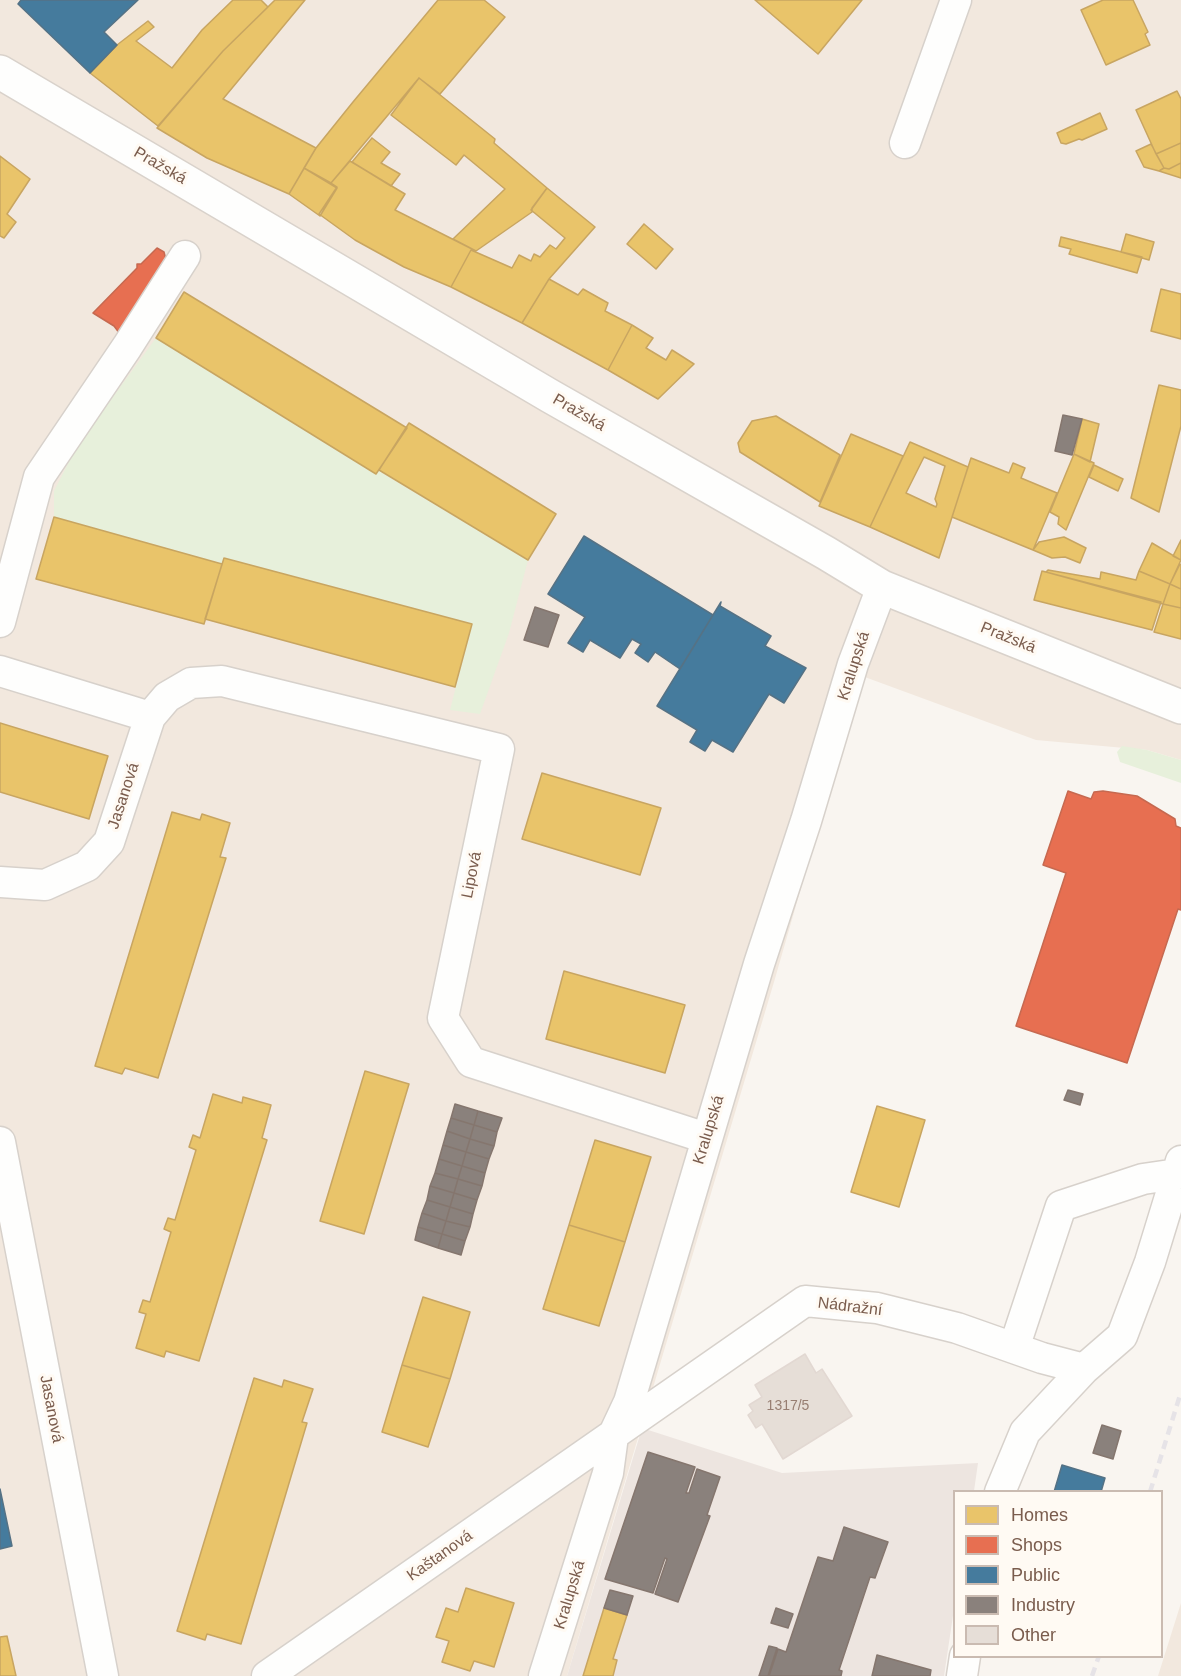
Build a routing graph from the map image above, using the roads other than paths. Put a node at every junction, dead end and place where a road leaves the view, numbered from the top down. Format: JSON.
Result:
{"nodes":[{"id":1,"x":956,"y":0,"type":"edge"},
{"id":2,"x":0,"y":72,"type":"edge"},
{"id":3,"x":905,"y":143,"type":"dead end"},
{"id":4,"x":185,"y":256,"type":"dead end"},
{"id":5,"x":882,"y":586,"type":"junction"},
{"id":6,"x":0,"y":622,"type":"edge"},
{"id":7,"x":0,"y":671,"type":"edge"},
{"id":8,"x":191,"y":683,"type":"joint"},
{"id":9,"x":1181,"y":707,"type":"edge"},
{"id":10,"x":150,"y":717,"type":"junction"},
{"id":11,"x":0,"y":882,"type":"edge"},
{"id":12,"x":706,"y":1138,"type":"junction"},
{"id":13,"x":0,"y":1142,"type":"edge"},
{"id":14,"x":1179,"y":1168,"type":"edge"},
{"id":15,"x":1014,"y":1348,"type":"junction"},
{"id":16,"x":1084,"y":1369,"type":"junction"},
{"id":17,"x":614,"y":1436,"type":"junction"},
{"id":18,"x":999,"y":1490,"type":"edge"},
{"id":19,"x":965,"y":1658,"type":"edge"},
{"id":20,"x":103,"y":1676,"type":"edge"},
{"id":21,"x":267,"y":1676,"type":"edge"},
{"id":22,"x":544,"y":1676,"type":"edge"},
{"id":23,"x":962,"y":1676,"type":"edge"}],
"edges":[{"from":1,"to":3,"type":"street"},
{"from":2,"to":5,"type":"main road","name":"Pražská"},
{"from":4,"to":6,"type":"street"},
{"from":5,"to":9,"type":"main road","name":"Pražská"},
{"from":5,"to":12,"type":"street","name":"Kralupská"},
{"from":7,"to":10,"type":"street"},
{"from":8,"to":10,"type":"street","name":"Jasanová"},
{"from":8,"to":12,"type":"street","name":"Lipová"},
{"from":10,"to":11,"type":"street","name":"Jasanová"},
{"from":12,"to":17,"type":"street","name":"Kralupská"},
{"from":13,"to":20,"type":"street","name":"Jasanová"},
{"from":14,"to":15,"type":"street"},
{"from":14,"to":16,"type":"street"},
{"from":15,"to":16,"type":"street","name":"Nádražní"},
{"from":15,"to":17,"type":"street","name":"Nádražní"},
{"from":16,"to":18,"type":"street"},
{"from":17,"to":21,"type":"street","name":"Kaštanová"},
{"from":17,"to":22,"type":"street","name":"Kralupská"},
{"from":19,"to":23,"type":"street"}]}
